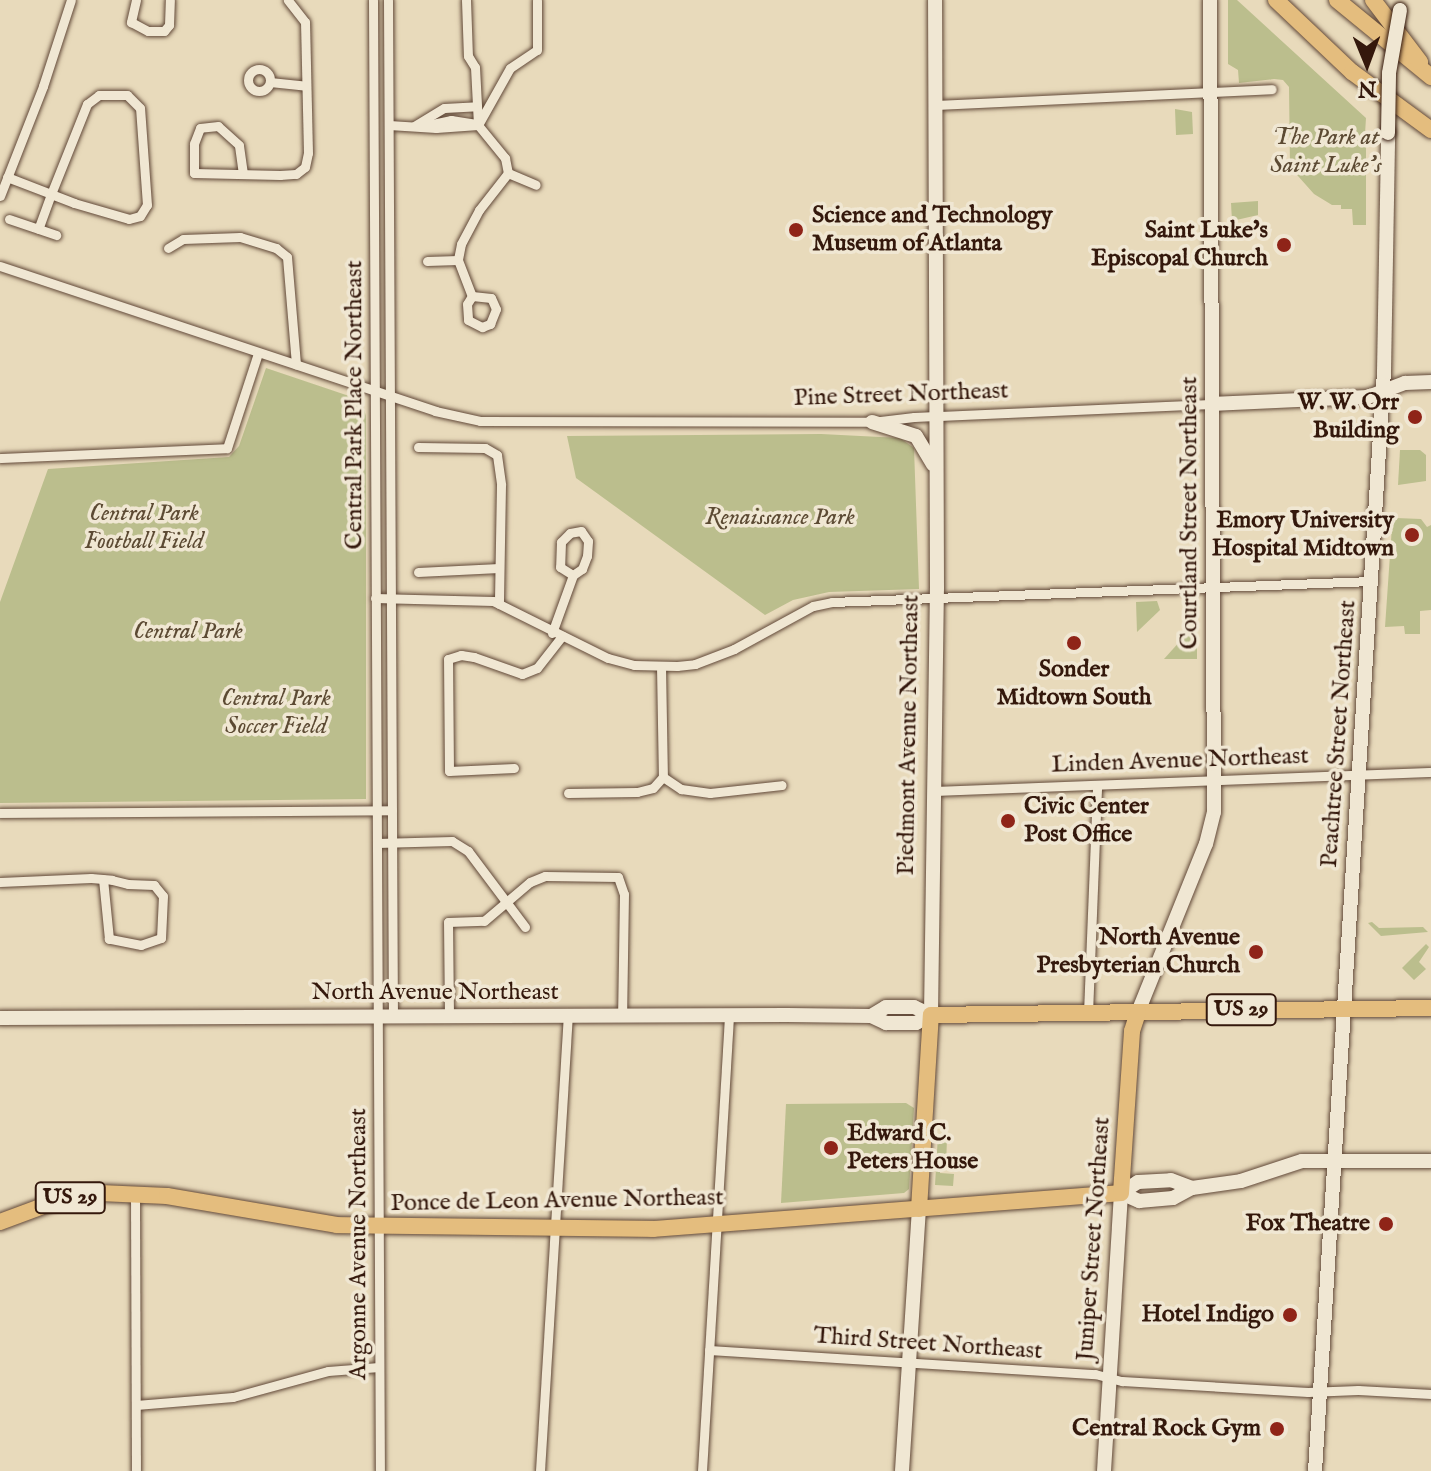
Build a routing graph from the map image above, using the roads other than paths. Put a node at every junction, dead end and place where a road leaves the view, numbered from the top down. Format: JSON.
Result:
{"nodes":[{"id":1,"x":71,"y":0,"type":"edge"},
{"id":2,"x":136,"y":0,"type":"edge"},
{"id":3,"x":170,"y":0,"type":"edge"},
{"id":4,"x":288,"y":0,"type":"edge"},
{"id":5,"x":373,"y":0,"type":"edge"},
{"id":6,"x":388,"y":0,"type":"edge"},
{"id":7,"x":466,"y":0,"type":"edge"},
{"id":8,"x":537,"y":0,"type":"edge"},
{"id":9,"x":935,"y":0,"type":"edge"},
{"id":10,"x":1210,"y":0,"type":"edge"},
{"id":11,"x":1276,"y":0,"type":"edge"},
{"id":12,"x":1337,"y":0,"type":"edge"},
{"id":13,"x":1373,"y":0,"type":"edge"},
{"id":14,"x":1401,"y":5,"type":"edge"},
{"id":15,"x":1431,"y":76,"type":"edge"},
{"id":16,"x":270,"y":82,"type":"dead end"},
{"id":17,"x":306,"y":86,"type":"junction"},
{"id":18,"x":1272,"y":89,"type":"dead end"},
{"id":19,"x":1210,"y":92,"type":"junction"},
{"id":20,"x":1385,"y":98,"type":"junction"},
{"id":21,"x":935,"y":105,"type":"junction"},
{"id":22,"x":477,"y":106,"type":"junction"},
{"id":23,"x":451,"y":107,"type":"junction"},
{"id":24,"x":451,"y":124,"type":"junction"},
{"id":25,"x":389,"y":125,"type":"junction"},
{"id":26,"x":478,"y":125,"type":"junction"},
{"id":27,"x":418,"y":126,"type":"junction"},
{"id":28,"x":1431,"y":130,"type":"edge"},
{"id":29,"x":1431,"y":144,"type":"edge"},
{"id":30,"x":508,"y":173,"type":"junction"},
{"id":31,"x":243,"y":174,"type":"junction"},
{"id":32,"x":7,"y":177,"type":"junction"},
{"id":33,"x":536,"y":185,"type":"dead end"},
{"id":34,"x":51,"y":194,"type":"junction"},
{"id":35,"x":0,"y":196,"type":"edge"},
{"id":36,"x":9,"y":219,"type":"dead end"},
{"id":37,"x":38,"y":229,"type":"junction"},
{"id":38,"x":56,"y":235,"type":"dead end"},
{"id":39,"x":168,"y":248,"type":"dead end"},
{"id":40,"x":458,"y":260,"type":"junction"},
{"id":41,"x":427,"y":261,"type":"dead end"},
{"id":42,"x":0,"y":266,"type":"edge"},
{"id":43,"x":472,"y":296,"type":"dead end"},
{"id":44,"x":258,"y":353,"type":"junction"},
{"id":45,"x":296,"y":365,"type":"junction"},
{"id":46,"x":1431,"y":382,"type":"edge"},
{"id":47,"x":1383,"y":390,"type":"junction"},
{"id":48,"x":375,"y":392,"type":"junction"},
{"id":49,"x":390,"y":396,"type":"junction"},
{"id":50,"x":1211,"y":404,"type":"junction"},
{"id":51,"x":937,"y":416,"type":"junction"},
{"id":52,"x":872,"y":422,"type":"junction"},
{"id":53,"x":418,"y":447,"type":"dead end"},
{"id":54,"x":0,"y":458,"type":"edge"},
{"id":55,"x":937,"y":474,"type":"junction"},
{"id":56,"x":499,"y":568,"type":"junction"},
{"id":57,"x":418,"y":572,"type":"dead end"},
{"id":58,"x":573,"y":575,"type":"junction"},
{"id":59,"x":1371,"y":581,"type":"junction"},
{"id":60,"x":1212,"y":587,"type":"junction"},
{"id":61,"x":375,"y":598,"type":"junction"},
{"id":62,"x":391,"y":598,"type":"junction"},
{"id":63,"x":937,"y":598,"type":"junction"},
{"id":64,"x":499,"y":604,"type":"junction"},
{"id":65,"x":557,"y":635,"type":"junction"},
{"id":66,"x":661,"y":666,"type":"junction"},
{"id":67,"x":514,"y":768,"type":"dead end"},
{"id":68,"x":1431,"y":772,"type":"edge"},
{"id":69,"x":1358,"y":774,"type":"junction"},
{"id":70,"x":663,"y":777,"type":"junction"},
{"id":71,"x":1213,"y":780,"type":"junction"},
{"id":72,"x":782,"y":785,"type":"dead end"},
{"id":73,"x":1097,"y":785,"type":"junction"},
{"id":74,"x":932,"y":791,"type":"junction"},
{"id":75,"x":568,"y":793,"type":"dead end"},
{"id":76,"x":376,"y":810,"type":"junction"},
{"id":77,"x":392,"y":810,"type":"junction"},
{"id":78,"x":0,"y":813,"type":"edge"},
{"id":79,"x":377,"y":843,"type":"junction"},
{"id":80,"x":392,"y":843,"type":"junction"},
{"id":81,"x":103,"y":879,"type":"junction"},
{"id":82,"x":0,"y":882,"type":"edge"},
{"id":83,"x":504,"y":903,"type":"junction"},
{"id":84,"x":525,"y":927,"type":"dead end"},
{"id":85,"x":1431,"y":1008,"type":"edge"},
{"id":86,"x":1345,"y":1009,"type":"junction"},
{"id":87,"x":1138,"y":1012,"type":"junction"},
{"id":88,"x":1088,"y":1013,"type":"junction"},
{"id":89,"x":729,"y":1015,"type":"junction"},
{"id":90,"x":931,"y":1015,"type":"junction"},
{"id":91,"x":449,"y":1016,"type":"junction"},
{"id":92,"x":568,"y":1016,"type":"junction"},
{"id":93,"x":622,"y":1016,"type":"junction"},
{"id":94,"x":386,"y":1017,"type":"junction"},
{"id":95,"x":0,"y":1018,"type":"edge"},
{"id":96,"x":1333,"y":1161,"type":"junction"},
{"id":97,"x":1431,"y":1161,"type":"edge"},
{"id":98,"x":135,"y":1193,"type":"junction"},
{"id":99,"x":1121,"y":1193,"type":"junction"},
{"id":100,"x":919,"y":1209,"type":"junction"},
{"id":101,"x":0,"y":1222,"type":"edge"},
{"id":102,"x":717,"y":1224,"type":"junction"},
{"id":103,"x":378,"y":1227,"type":"junction"},
{"id":104,"x":555,"y":1228,"type":"junction"},
{"id":105,"x":709,"y":1350,"type":"junction"},
{"id":106,"x":909,"y":1362,"type":"junction"},
{"id":107,"x":379,"y":1367,"type":"junction"},
{"id":108,"x":1109,"y":1377,"type":"junction"},
{"id":109,"x":1320,"y":1391,"type":"junction"},
{"id":110,"x":1431,"y":1394,"type":"edge"},
{"id":111,"x":136,"y":1405,"type":"junction"},
{"id":112,"x":136,"y":1471,"type":"edge"},
{"id":113,"x":380,"y":1471,"type":"edge"},
{"id":114,"x":540,"y":1471,"type":"edge"},
{"id":115,"x":702,"y":1471,"type":"edge"},
{"id":116,"x":902,"y":1471,"type":"edge"},
{"id":117,"x":1104,"y":1471,"type":"edge"},
{"id":118,"x":1315,"y":1471,"type":"edge"}],
"edges":[{"from":1,"to":32,"type":"street"},
{"from":2,"to":3,"type":"street"},
{"from":4,"to":17,"type":"street"},
{"from":5,"to":48,"type":"street","name":"Central Park Place Northeast"},
{"from":6,"to":25,"type":"street","name":"Central Park Place Northeast"},
{"from":7,"to":22,"type":"street"},
{"from":8,"to":26,"type":"street"},
{"from":9,"to":21,"type":"main road","name":"Piedmont Avenue Northeast"},
{"from":10,"to":19,"type":"main road","name":"Courtland Street Northeast"},
{"from":11,"to":20,"type":"highway"},
{"from":12,"to":15,"type":"highway"},
{"from":13,"to":15,"type":"highway"},
{"from":14,"to":47,"type":"main road","name":"Peachtree Street Northeast","bridge":true},
{"from":16,"to":17,"type":"street"},
{"from":17,"to":31,"type":"street"},
{"from":18,"to":19,"type":"street"},
{"from":19,"to":21,"type":"street"},
{"from":19,"to":50,"type":"main road","name":"Courtland Street Northeast"},
{"from":20,"to":28,"type":"highway"},
{"from":20,"to":29,"type":"highway"},
{"from":21,"to":51,"type":"main road","name":"Piedmont Avenue Northeast"},
{"from":22,"to":23,"type":"street"},
{"from":22,"to":26,"type":"street"},
{"from":23,"to":24,"type":"street"},
{"from":23,"to":27,"type":"street"},
{"from":24,"to":26,"type":"street"},
{"from":24,"to":27,"type":"street"},
{"from":25,"to":27,"type":"street"},
{"from":25,"to":49,"type":"street","name":"Central Park Place Northeast"},
{"from":26,"to":30,"type":"street"},
{"from":30,"to":33,"type":"street"},
{"from":30,"to":40,"type":"street"},
{"from":31,"to":31,"type":"street"},
{"from":32,"to":34,"type":"street"},
{"from":32,"to":35,"type":"street"},
{"from":34,"to":34,"type":"street"},
{"from":34,"to":37,"type":"street"},
{"from":36,"to":37,"type":"street"},
{"from":37,"to":38,"type":"street"},
{"from":39,"to":45,"type":"street"},
{"from":40,"to":41,"type":"street"},
{"from":40,"to":43,"type":"street"},
{"from":42,"to":44,"type":"street","name":"Pine Street Northeast"},
{"from":44,"to":45,"type":"street","name":"Pine Street Northeast"},
{"from":44,"to":54,"type":"street"},
{"from":45,"to":48,"type":"street","name":"Pine Street Northeast"},
{"from":46,"to":47,"type":"main road","name":"Pine Street Northeast"},
{"from":47,"to":50,"type":"main road","name":"Pine Street Northeast"},
{"from":47,"to":59,"type":"main road","name":"Peachtree Street Northeast"},
{"from":48,"to":49,"type":"street","name":"Pine Street Northeast"},
{"from":48,"to":61,"type":"street","name":"Central Park Place Northeast"},
{"from":49,"to":52,"type":"street","name":"Pine Street Northeast"},
{"from":49,"to":62,"type":"street","name":"Central Park Place Northeast"},
{"from":50,"to":51,"type":"street","name":"Pine Street Northeast"},
{"from":50,"to":60,"type":"main road","name":"Courtland Street Northeast"},
{"from":51,"to":52,"type":"street","name":"Pine Street Northeast"},
{"from":51,"to":55,"type":"main road","name":"Piedmont Avenue Northeast"},
{"from":52,"to":55,"type":"main road"},
{"from":53,"to":56,"type":"street"},
{"from":55,"to":63,"type":"main road","name":"Piedmont Avenue Northeast"},
{"from":56,"to":57,"type":"street"},
{"from":56,"to":64,"type":"street"},
{"from":58,"to":58,"type":"street"},
{"from":58,"to":65,"type":"street"},
{"from":59,"to":60,"type":"street"},
{"from":59,"to":69,"type":"main road","name":"Peachtree Street Northeast"},
{"from":60,"to":63,"type":"street"},
{"from":60,"to":71,"type":"main road","name":"Courtland Street Northeast"},
{"from":61,"to":62,"type":"street"},
{"from":61,"to":76,"type":"street","name":"Central Park Place Northeast"},
{"from":62,"to":64,"type":"street"},
{"from":62,"to":77,"type":"street","name":"Central Park Place Northeast"},
{"from":63,"to":66,"type":"street"},
{"from":63,"to":74,"type":"main road","name":"Piedmont Avenue Northeast"},
{"from":64,"to":65,"type":"street"},
{"from":65,"to":66,"type":"street"},
{"from":65,"to":67,"type":"street"},
{"from":66,"to":70,"type":"street"},
{"from":68,"to":69,"type":"street","name":"Linden Avenue Northeast"},
{"from":69,"to":71,"type":"street","name":"Linden Avenue Northeast"},
{"from":69,"to":86,"type":"main road","name":"Peachtree Street Northeast"},
{"from":70,"to":72,"type":"street"},
{"from":70,"to":75,"type":"street"},
{"from":71,"to":73,"type":"street","name":"Linden Avenue Northeast"},
{"from":71,"to":87,"type":"main road","name":"Courtland Street Northeast"},
{"from":73,"to":74,"type":"street","name":"Linden Avenue Northeast"},
{"from":73,"to":88,"type":"street"},
{"from":74,"to":90,"type":"main road","name":"Piedmont Avenue Northeast"},
{"from":76,"to":77,"type":"street"},
{"from":76,"to":78,"type":"street"},
{"from":76,"to":79,"type":"street","name":"Central Park Place Northeast"},
{"from":77,"to":80,"type":"street","name":"Central Park Place Northeast"},
{"from":79,"to":80,"type":"street"},
{"from":79,"to":94,"type":"street","name":"Central Park Place Northeast"},
{"from":80,"to":83,"type":"street"},
{"from":80,"to":94,"type":"street","name":"Central Park Place Northeast"},
{"from":81,"to":81,"type":"street"},
{"from":81,"to":82,"type":"street"},
{"from":83,"to":84,"type":"street"},
{"from":83,"to":91,"type":"street"},
{"from":83,"to":93,"type":"street"},
{"from":85,"to":86,"type":"highway","name":"North Avenue Northeast","number":"US 29"},
{"from":86,"to":87,"type":"highway","name":"North Avenue Northeast","number":"US 29"},
{"from":86,"to":96,"type":"main road","name":"Peachtree Street Northeast"},
{"from":87,"to":88,"type":"highway","name":"North Avenue Northeast","number":"US 29"},
{"from":87,"to":99,"type":"highway","name":"Juniper Street Northeast"},
{"from":88,"to":90,"type":"highway","name":"North Avenue Northeast","number":"US 29"},
{"from":89,"to":90,"type":"main road","name":"North Avenue Northeast"},
{"from":89,"to":93,"type":"main road","name":"North Avenue Northeast"},
{"from":89,"to":102,"type":"street"},
{"from":90,"to":100,"type":"highway","name":"Piedmont Avenue Northeast"},
{"from":91,"to":92,"type":"main road","name":"North Avenue Northeast"},
{"from":91,"to":94,"type":"main road","name":"North Avenue Northeast"},
{"from":92,"to":93,"type":"main road","name":"North Avenue Northeast"},
{"from":92,"to":104,"type":"street"},
{"from":94,"to":95,"type":"main road","name":"North Avenue Northeast"},
{"from":94,"to":103,"type":"street","name":"Argonne Avenue Northeast"},
{"from":96,"to":97,"type":"main road","name":"Ponce de Leon Avenue Northeast"},
{"from":96,"to":99,"type":"main road","name":"Ponce de Leon Avenue Northeast"},
{"from":96,"to":109,"type":"main road","name":"Peachtree Street Northeast"},
{"from":98,"to":101,"type":"highway","name":"Ponce de Leon Avenue Northeast","number":"US 29"},
{"from":98,"to":103,"type":"highway","name":"Ponce de Leon Avenue Northeast","number":"US 29"},
{"from":98,"to":111,"type":"street"},
{"from":99,"to":100,"type":"highway","name":"Ponce de Leon Avenue Northeast","number":"US 29"},
{"from":99,"to":108,"type":"main road","name":"Juniper Street Northeast"},
{"from":100,"to":102,"type":"highway","name":"Ponce de Leon Avenue Northeast","number":"US 29"},
{"from":100,"to":106,"type":"main road","name":"Piedmont Avenue Northeast"},
{"from":102,"to":104,"type":"highway","name":"Ponce de Leon Avenue Northeast","number":"US 29"},
{"from":102,"to":105,"type":"street"},
{"from":103,"to":104,"type":"highway","name":"Ponce de Leon Avenue Northeast","number":"US 29"},
{"from":103,"to":107,"type":"street","name":"Argonne Avenue Northeast"},
{"from":104,"to":114,"type":"street"},
{"from":105,"to":106,"type":"street","name":"Third Street Northeast"},
{"from":105,"to":115,"type":"street"},
{"from":106,"to":108,"type":"street","name":"Third Street Northeast"},
{"from":106,"to":116,"type":"main road","name":"Piedmont Avenue Northeast"},
{"from":107,"to":111,"type":"street"},
{"from":107,"to":113,"type":"street","name":"Argonne Avenue Northeast"},
{"from":108,"to":109,"type":"street","name":"Third Street Northeast"},
{"from":108,"to":117,"type":"main road","name":"Juniper Street Northeast"},
{"from":109,"to":110,"type":"street","name":"Third Street Northeast"},
{"from":109,"to":118,"type":"main road","name":"Peachtree Street Northeast"},
{"from":111,"to":112,"type":"street"}]}
